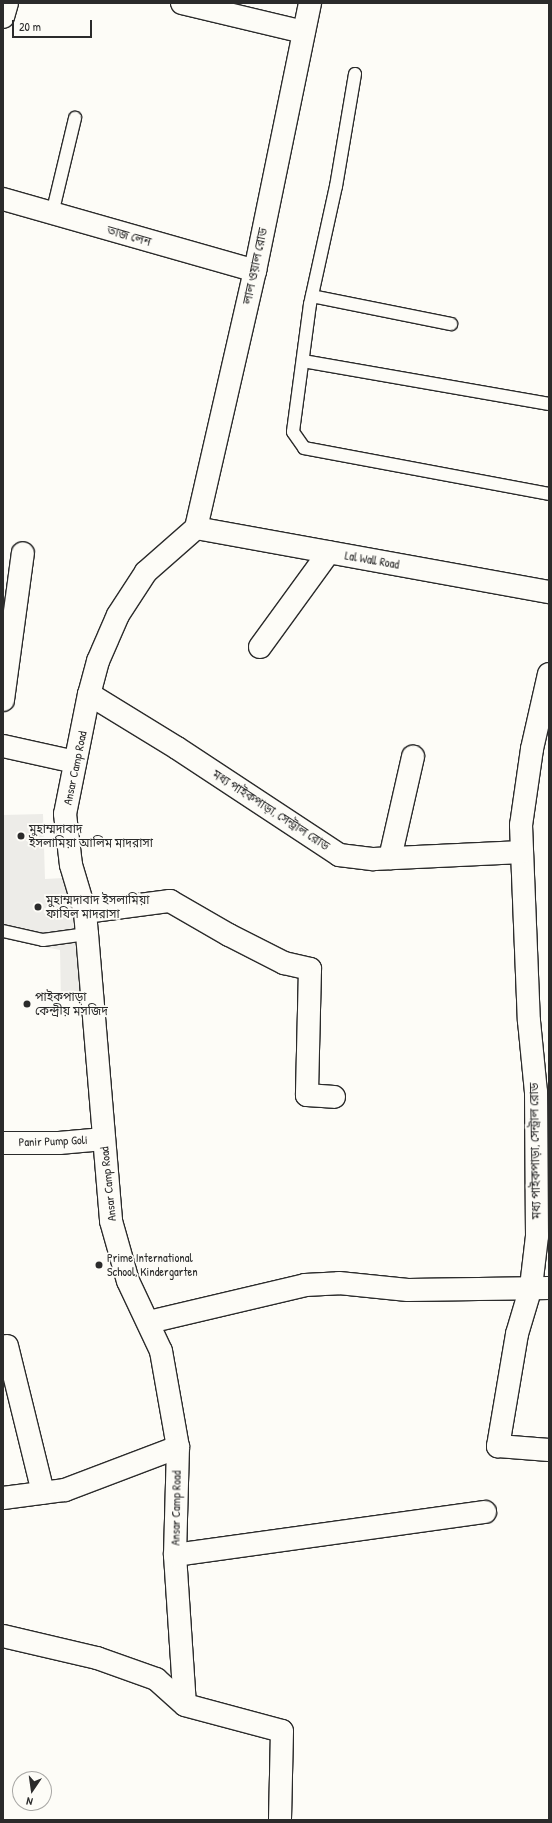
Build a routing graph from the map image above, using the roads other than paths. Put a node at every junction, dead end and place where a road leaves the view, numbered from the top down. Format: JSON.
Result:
{"nodes":[{"id":1,"x":7,"y":3,"type":"edge"},
{"id":2,"x":182,"y":3,"type":"edge"},
{"id":3,"x":310,"y":3,"type":"edge"},
{"id":4,"x":3,"y":17,"type":"edge"},
{"id":5,"x":304,"y":32,"type":"junction"},
{"id":6,"x":355,"y":74,"type":"dead end"},
{"id":7,"x":75,"y":118,"type":"dead end"},
{"id":8,"x":3,"y":199,"type":"edge"},
{"id":9,"x":52,"y":214,"type":"junction"},
{"id":10,"x":255,"y":272,"type":"junction"},
{"id":11,"x":312,"y":296,"type":"junction"},
{"id":12,"x":452,"y":324,"type":"dead end"},
{"id":13,"x":303,"y":361,"type":"junction"},
{"id":14,"x":549,"y":404,"type":"edge"},
{"id":15,"x":549,"y":494,"type":"edge"},
{"id":16,"x":196,"y":528,"type":"junction"},
{"id":17,"x":329,"y":552,"type":"junction"},
{"id":18,"x":23,"y":553,"type":"dead end"},
{"id":19,"x":549,"y":592,"type":"edge"},
{"id":20,"x":260,"y":647,"type":"dead end"},
{"id":21,"x":549,"y":674,"type":"edge"},
{"id":22,"x":89,"y":694,"type":"junction"},
{"id":23,"x":3,"y":700,"type":"edge"},
{"id":24,"x":3,"y":746,"type":"edge"},
{"id":25,"x":412,"y":757,"type":"dead end"},
{"id":26,"x":75,"y":762,"type":"junction"},
{"id":27,"x":522,"y":852,"type":"junction"},
{"id":28,"x":390,"y":858,"type":"junction"},
{"id":29,"x":85,"y":912,"type":"junction"},
{"id":30,"x":3,"y":931,"type":"edge"},
{"id":31,"x":87,"y":934,"type":"junction"},
{"id":32,"x":334,"y":1097,"type":"dead end"},
{"id":33,"x":104,"y":1139,"type":"junction"},
{"id":34,"x":3,"y":1142,"type":"edge"},
{"id":35,"x":540,"y":1288,"type":"edge"},
{"id":36,"x":149,"y":1322,"type":"junction"},
{"id":37,"x":7,"y":1346,"type":"dead end"},
{"id":38,"x":178,"y":1447,"type":"junction"},
{"id":39,"x":549,"y":1450,"type":"edge"},
{"id":40,"x":43,"y":1493,"type":"junction"},
{"id":41,"x":3,"y":1498,"type":"edge"},
{"id":42,"x":485,"y":1512,"type":"dead end"},
{"id":43,"x":175,"y":1555,"type":"junction"},
{"id":44,"x":3,"y":1636,"type":"edge"},
{"id":45,"x":185,"y":1704,"type":"junction"},
{"id":46,"x":280,"y":1820,"type":"edge"}],
"edges":[{"from":1,"to":4,"type":"street"},
{"from":2,"to":5,"type":"street"},
{"from":3,"to":5,"type":"street","name":"লাল ওয়াল রোড"},
{"from":5,"to":10,"type":"street","name":"লাল ওয়াল রোড"},
{"from":6,"to":11,"type":"lane"},
{"from":7,"to":9,"type":"lane"},
{"from":8,"to":9,"type":"street","name":"তাজ লেন"},
{"from":9,"to":10,"type":"street","name":"তাজ লেন"},
{"from":10,"to":16,"type":"street","name":"লাল ওয়াল রোড"},
{"from":11,"to":12,"type":"lane"},
{"from":11,"to":13,"type":"lane"},
{"from":13,"to":14,"type":"lane"},
{"from":13,"to":15,"type":"lane"},
{"from":16,"to":17,"type":"street","name":"Lal Wall Road"},
{"from":16,"to":22,"type":"street","name":"Ansar Camp Road"},
{"from":17,"to":19,"type":"street","name":"Lal Wall Road"},
{"from":17,"to":20,"type":"street"},
{"from":18,"to":23,"type":"street"},
{"from":21,"to":27,"type":"street","name":"মধ্য পাইকপাড়া, সেন্ট্রাল রোড"},
{"from":22,"to":26,"type":"street","name":"Ansar Camp Road"},
{"from":22,"to":28,"type":"street","name":"মধ্য পাইকপাড়া, সেন্ট্রাল রোড"},
{"from":24,"to":26,"type":"street"},
{"from":25,"to":28,"type":"street"},
{"from":26,"to":29,"type":"street","name":"Ansar Camp Road"},
{"from":27,"to":28,"type":"street","name":"মধ্য পাইকপাড়া, সেন্ট্রাল রোড"},
{"from":27,"to":35,"type":"street","name":"মধ্য পাইকপাড়া, সেন্ট্রাল রোড"},
{"from":29,"to":31,"type":"street","name":"Ansar Camp Road"},
{"from":29,"to":32,"type":"street"},
{"from":30,"to":31,"type":"lane"},
{"from":31,"to":33,"type":"street","name":"Ansar Camp Road"},
{"from":33,"to":34,"type":"street","name":"Panir Pump Goli"},
{"from":33,"to":36,"type":"street","name":"Ansar Camp Road"},
{"from":35,"to":36,"type":"street"},
{"from":35,"to":39,"type":"street","name":"মধ্য পাইকপাড়া, সেন্ট্রাল রোড"},
{"from":36,"to":38,"type":"street","name":"Ansar Camp Road"},
{"from":37,"to":40,"type":"street"},
{"from":38,"to":40,"type":"street"},
{"from":38,"to":43,"type":"street","name":"Ansar Camp Road"},
{"from":40,"to":41,"type":"street"},
{"from":42,"to":43,"type":"street"},
{"from":43,"to":45,"type":"street","name":"Ansar Camp Road"},
{"from":44,"to":45,"type":"street"},
{"from":45,"to":46,"type":"street"}]}
